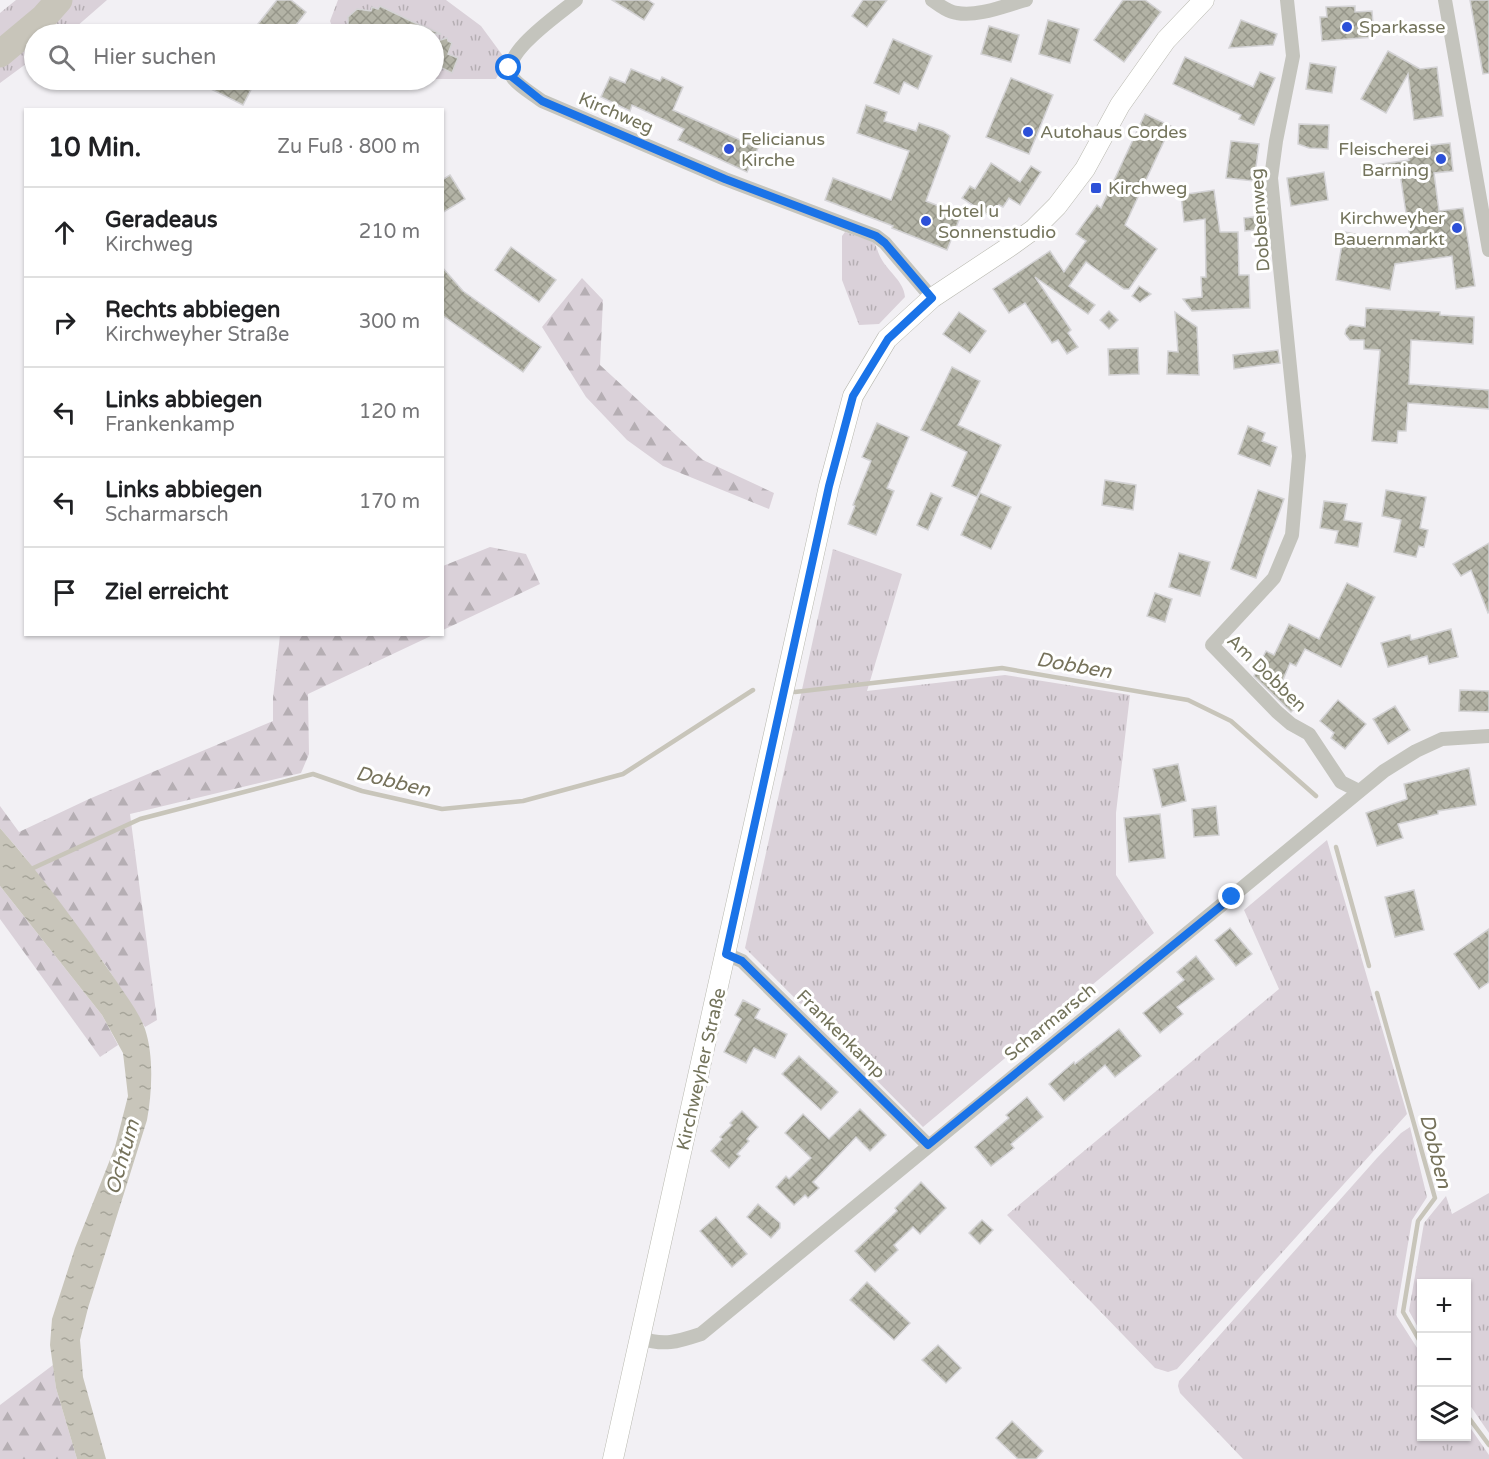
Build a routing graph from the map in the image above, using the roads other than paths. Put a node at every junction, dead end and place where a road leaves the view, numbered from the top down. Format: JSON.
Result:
{"nodes":[{"id":1,"x":576,"y":0,"type":"edge"},
{"id":2,"x":932,"y":0,"type":"edge"},
{"id":3,"x":1026,"y":0,"type":"edge"},
{"id":4,"x":1204,"y":0,"type":"edge"},
{"id":5,"x":1287,"y":0,"type":"edge"},
{"id":6,"x":1445,"y":0,"type":"edge"},
{"id":7,"x":1484,"y":189,"type":"edge"},
{"id":8,"x":1489,"y":250,"type":"edge"},
{"id":9,"x":932,"y":298,"type":"junction"},
{"id":10,"x":1295,"y":403,"type":"joint"},
{"id":11,"x":1489,"y":736,"type":"edge"},
{"id":12,"x":1359,"y":791,"type":"junction"},
{"id":13,"x":726,"y":954,"type":"junction"},
{"id":14,"x":928,"y":1145,"type":"junction"},
{"id":15,"x":640,"y":1338,"type":"junction"},
{"id":16,"x":613,"y":1459,"type":"edge"}],
"edges":[{"from":1,"to":9,"type":"street","name":"Kirchweg"},
{"from":2,"to":3,"type":"street"},
{"from":4,"to":9,"type":"main road","name":"Kirchweyher Straße"},
{"from":5,"to":10,"type":"street","name":"Dobbenweg"},
{"from":6,"to":7,"type":"street"},
{"from":7,"to":8,"type":"street"},
{"from":9,"to":13,"type":"main road","name":"Kirchweyher Straße"},
{"from":10,"to":12,"type":"street","name":"Am Dobben"},
{"from":11,"to":12,"type":"street","name":"Scharmarsch"},
{"from":12,"to":14,"type":"street","name":"Scharmarsch"},
{"from":13,"to":14,"type":"street","name":"Frankenkamp"},
{"from":13,"to":15,"type":"main road","name":"Kirchweyher Straße"},
{"from":14,"to":15,"type":"street","name":"Scharmarsch"},
{"from":15,"to":16,"type":"main road","name":"Kirchweyher Straße"}]}
